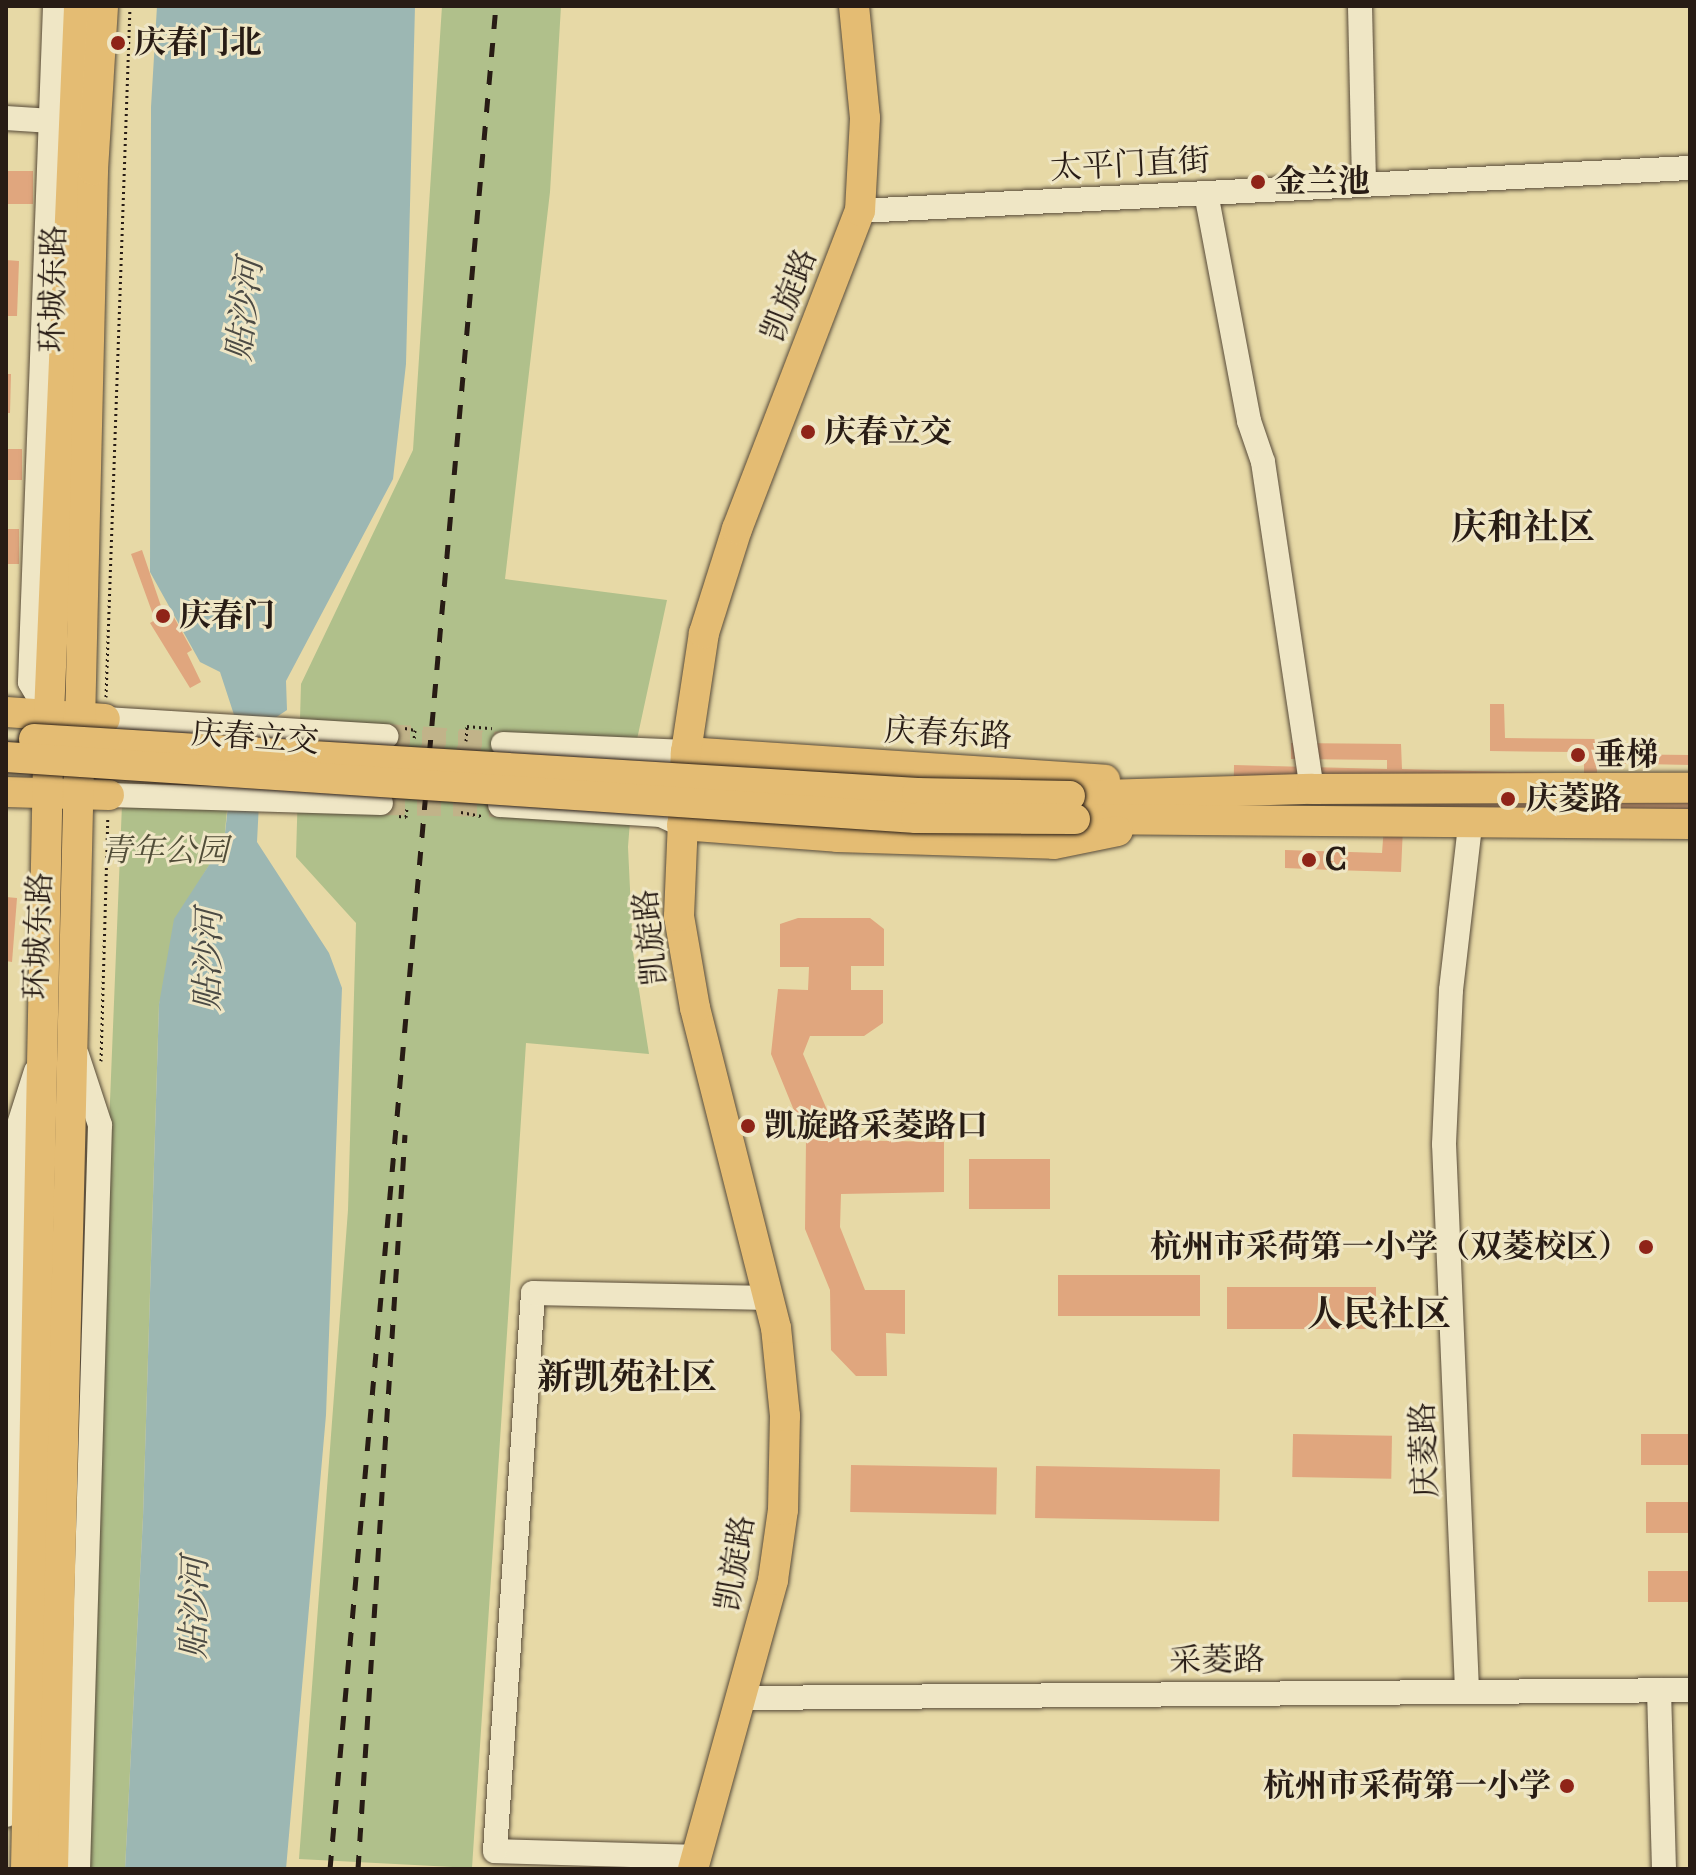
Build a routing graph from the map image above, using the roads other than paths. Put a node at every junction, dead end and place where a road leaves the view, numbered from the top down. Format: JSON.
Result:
{"nodes":[{"id":1,"x":55,"y":6,"type":"edge"},
{"id":2,"x":79,"y":6,"type":"edge"},
{"id":3,"x":103,"y":6,"type":"edge"},
{"id":4,"x":854,"y":6,"type":"edge"},
{"id":5,"x":1360,"y":6,"type":"edge"},
{"id":6,"x":6,"y":118,"type":"edge"},
{"id":7,"x":63,"y":122,"type":"junction"},
{"id":8,"x":1690,"y":168,"type":"edge"},
{"id":9,"x":1364,"y":183,"type":"junction"},
{"id":10,"x":1206,"y":193,"type":"junction"},
{"id":11,"x":860,"y":211,"type":"junction"},
{"id":12,"x":6,"y":712,"type":"edge"},
{"id":13,"x":49,"y":714,"type":"junction"},
{"id":14,"x":92,"y":717,"type":"junction"},
{"id":15,"x":386,"y":736,"type":"tunnel mouth"},
{"id":16,"x":6,"y":737,"type":"edge"},
{"id":17,"x":503,"y":744,"type":"tunnel mouth"},
{"id":18,"x":686,"y":752,"type":"junction"},
{"id":19,"x":6,"y":757,"type":"edge"},
{"id":20,"x":1690,"y":788,"type":"edge"},
{"id":21,"x":1312,"y":789,"type":"junction"},
{"id":22,"x":6,"y":792,"type":"edge"},
{"id":23,"x":48,"y":792,"type":"junction"},
{"id":24,"x":1206,"y":792,"type":"junction"},
{"id":25,"x":94,"y":795,"type":"junction"},
{"id":26,"x":381,"y":803,"type":"tunnel mouth"},
{"id":27,"x":500,"y":805,"type":"tunnel mouth"},
{"id":28,"x":1072,"y":808,"type":"junction"},
{"id":29,"x":1179,"y":820,"type":"junction"},
{"id":30,"x":1690,"y":824,"type":"edge"},
{"id":31,"x":682,"y":825,"type":"junction"},
{"id":32,"x":1470,"y":825,"type":"junction"},
{"id":33,"x":58,"y":1040,"type":"junction"},
{"id":34,"x":769,"y":1298,"type":"junction"},
{"id":35,"x":19,"y":1316,"type":"edge"},
{"id":36,"x":1467,"y":1690,"type":"junction"},
{"id":37,"x":1659,"y":1690,"type":"junction"},
{"id":38,"x":1690,"y":1690,"type":"edge"},
{"id":39,"x":744,"y":1698,"type":"junction"},
{"id":40,"x":6,"y":1815,"type":"edge"},
{"id":41,"x":695,"y":1863,"type":"edge"},
{"id":42,"x":26,"y":1869,"type":"edge"},
{"id":43,"x":53,"y":1869,"type":"edge"},
{"id":44,"x":78,"y":1869,"type":"edge"},
{"id":45,"x":1664,"y":1869,"type":"edge"}],
"edges":[{"from":1,"to":7,"type":"street","name":"环城东路"},
{"from":2,"to":7,"type":"main road","name":"环城东路"},
{"from":3,"to":14,"type":"main road","name":"环城东路"},
{"from":4,"to":11,"type":"main road","name":"凯旋路"},
{"from":5,"to":9,"type":"street"},
{"from":6,"to":7,"type":"street"},
{"from":7,"to":13,"type":"main road","name":"环城东路"},
{"from":8,"to":9,"type":"street","name":"太平门直街"},
{"from":9,"to":10,"type":"street","name":"太平门直街"},
{"from":10,"to":11,"type":"street","name":"太平门直街"},
{"from":10,"to":21,"type":"street"},
{"from":11,"to":18,"type":"main road","name":"凯旋路"},
{"from":12,"to":13,"type":"main road"},
{"from":13,"to":14,"type":"main road"},
{"from":13,"to":23,"type":"main road","name":"环城东路"},
{"from":14,"to":15,"type":"street"},
{"from":14,"to":25,"type":"main road","name":"环城东路"},
{"from":16,"to":28,"type":"main road","name":"庆春立交","bridge":true},
{"from":17,"to":18,"type":"street"},
{"from":18,"to":24,"type":"main road","name":"庆春东路"},
{"from":18,"to":31,"type":"main road","name":"凯旋路"},
{"from":19,"to":28,"type":"main road","name":"庆春立交","bridge":true},
{"from":20,"to":21,"type":"main road","name":"庆春东路"},
{"from":21,"to":24,"type":"main road","name":"庆春东路"},
{"from":22,"to":23,"type":"main road"},
{"from":23,"to":25,"type":"main road"},
{"from":23,"to":33,"type":"main road","name":"环城东路"},
{"from":24,"to":28,"type":"main road","name":"庆春东路"},
{"from":25,"to":26,"type":"street"},
{"from":25,"to":33,"type":"main road","name":"环城东路"},
{"from":27,"to":31,"type":"street"},
{"from":28,"to":29,"type":"main road"},
{"from":29,"to":31,"type":"main road"},
{"from":29,"to":32,"type":"main road"},
{"from":30,"to":32,"type":"main road"},
{"from":31,"to":34,"type":"main road","name":"凯旋路"},
{"from":32,"to":36,"type":"street","name":"庆菱路"},
{"from":33,"to":35,"type":"main road","name":"环城东路"},
{"from":33,"to":43,"type":"main road","name":"环城东路"},
{"from":33,"to":44,"type":"street"},
{"from":34,"to":39,"type":"main road","name":"凯旋路"},
{"from":34,"to":41,"type":"street"},
{"from":35,"to":40,"type":"street","name":"环城东路"},
{"from":35,"to":42,"type":"main road","name":"环城东路"},
{"from":36,"to":37,"type":"street","name":"采菱路"},
{"from":36,"to":39,"type":"street","name":"采菱路"},
{"from":37,"to":38,"type":"street","name":"采菱路"},
{"from":37,"to":45,"type":"street"},
{"from":39,"to":41,"type":"main road","name":"凯旋路"}]}
